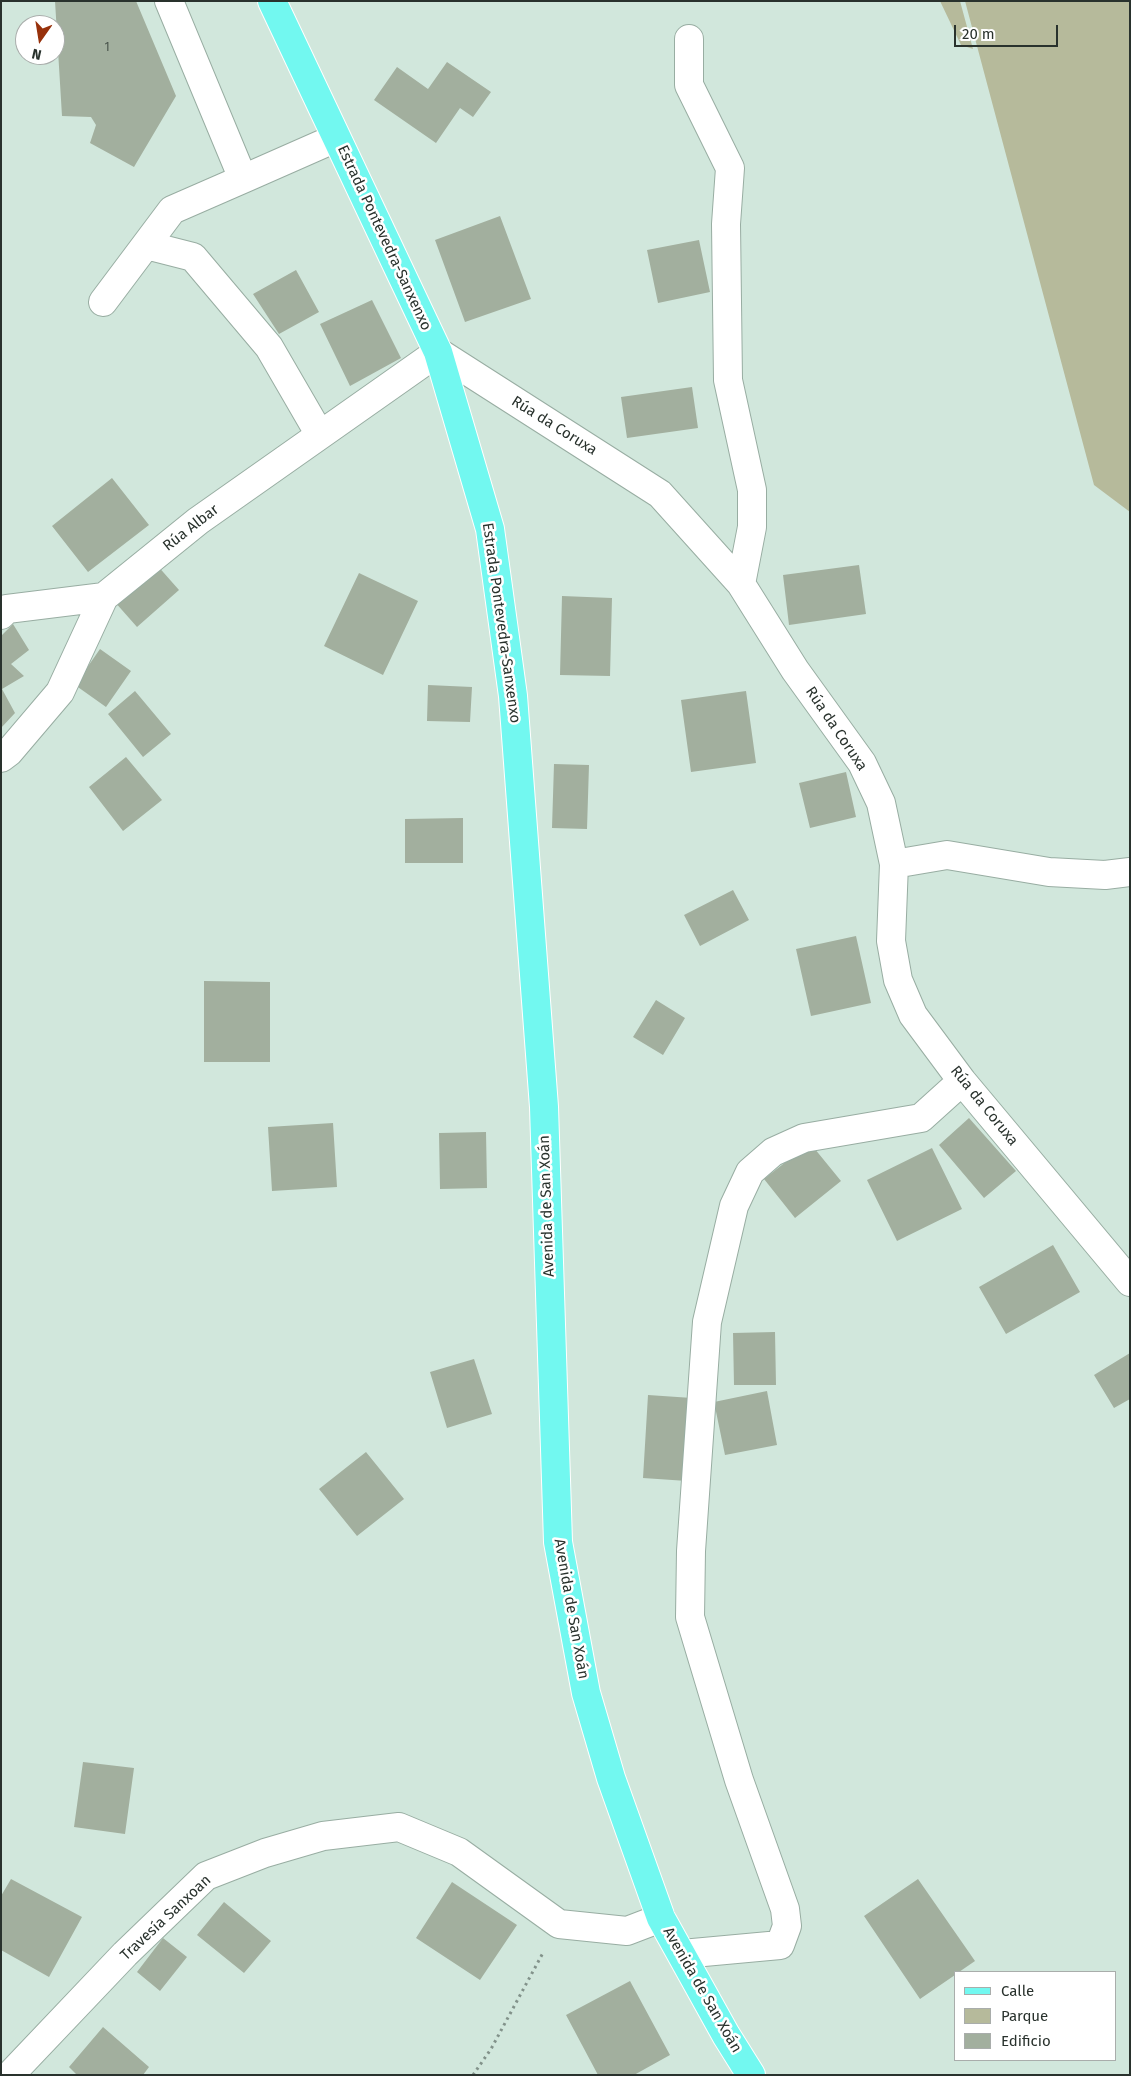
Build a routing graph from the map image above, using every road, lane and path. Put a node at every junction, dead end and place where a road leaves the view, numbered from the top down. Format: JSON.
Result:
{"nodes":[{"id":1,"x":169,"y":1,"type":"edge"},
{"id":2,"x":272,"y":1,"type":"edge"},
{"id":3,"x":689,"y":39,"type":"dead end"},
{"id":4,"x":336,"y":138,"type":"junction"},
{"id":5,"x":243,"y":179,"type":"junction"},
{"id":6,"x":146,"y":245,"type":"junction"},
{"id":7,"x":103,"y":302,"type":"dead end"},
{"id":8,"x":438,"y":352,"type":"junction"},
{"id":9,"x":320,"y":435,"type":"junction"},
{"id":10,"x":741,"y":584,"type":"junction"},
{"id":11,"x":104,"y":597,"type":"junction"},
{"id":12,"x":1,"y":615,"type":"edge"},
{"id":13,"x":1,"y":758,"type":"edge"},
{"id":14,"x":894,"y":864,"type":"junction"},
{"id":15,"x":1130,"y":872,"type":"edge"},
{"id":16,"x":962,"y":1081,"type":"junction"},
{"id":17,"x":544,"y":1107,"type":"joint"},
{"id":18,"x":1130,"y":1282,"type":"edge"},
{"id":19,"x":661,"y":1918,"type":"junction"},
{"id":20,"x":559,"y":1924,"type":"junction"},
{"id":21,"x":682,"y":1954,"type":"junction"},
{"id":22,"x":10,"y":2075,"type":"edge"},
{"id":23,"x":473,"y":2075,"type":"edge"},
{"id":24,"x":751,"y":2075,"type":"edge"}],
"edges":[{"from":1,"to":5,"type":"street"},
{"from":2,"to":4,"type":"main road","name":"Estrada Pontevedra-Sanxenxo"},
{"from":3,"to":10,"type":"street"},
{"from":4,"to":5,"type":"street"},
{"from":4,"to":8,"type":"main road","name":"Estrada Pontevedra-Sanxenxo"},
{"from":5,"to":6,"type":"street"},
{"from":6,"to":7,"type":"street"},
{"from":6,"to":9,"type":"street"},
{"from":8,"to":9,"type":"street","name":"Rúa Albar"},
{"from":8,"to":10,"type":"street","name":"Rúa da Coruxa"},
{"from":8,"to":17,"type":"main road","name":"Estrada Pontevedra-Sanxenxo"},
{"from":9,"to":11,"type":"street","name":"Rúa Albar"},
{"from":10,"to":14,"type":"street","name":"Rúa da Coruxa"},
{"from":11,"to":12,"type":"street"},
{"from":11,"to":13,"type":"street","name":"Rúa Albar"},
{"from":14,"to":15,"type":"street"},
{"from":14,"to":16,"type":"street","name":"Rúa da Coruxa"},
{"from":16,"to":18,"type":"street","name":"Rúa da Coruxa"},
{"from":16,"to":21,"type":"street"},
{"from":17,"to":19,"type":"main road","name":"Avenida de San Xoán"},
{"from":19,"to":20,"type":"street"},
{"from":19,"to":21,"type":"main road","name":"Avenida de San Xoán"},
{"from":20,"to":22,"type":"street","name":"Travesía Sanxoan"},
{"from":20,"to":23,"type":"path"},
{"from":21,"to":24,"type":"main road","name":"Avenida de San Xoán"}]}
